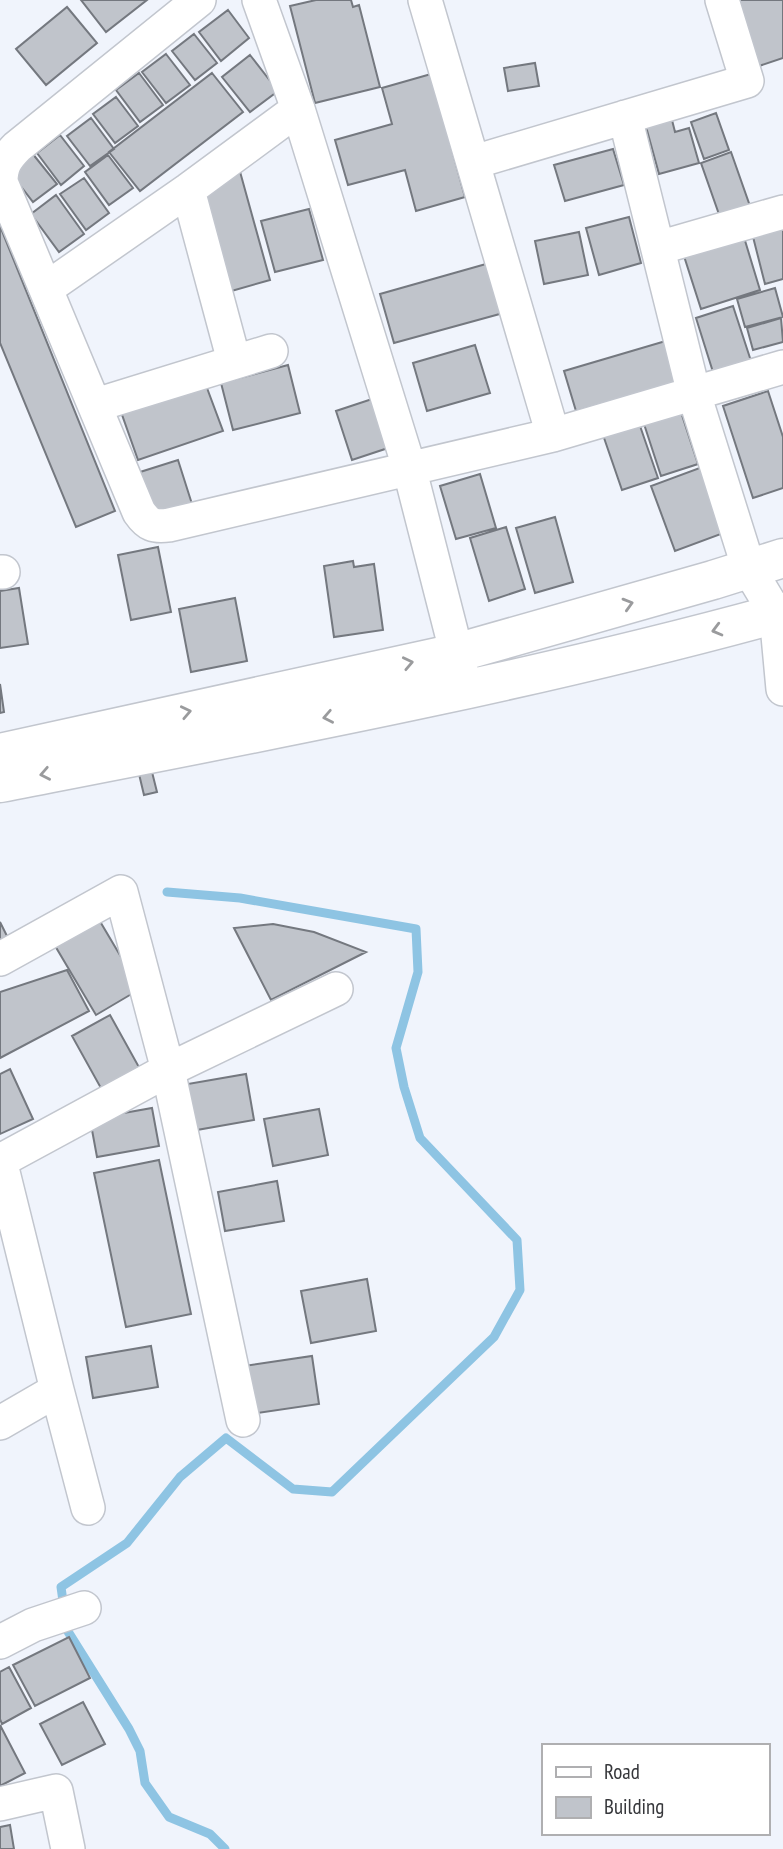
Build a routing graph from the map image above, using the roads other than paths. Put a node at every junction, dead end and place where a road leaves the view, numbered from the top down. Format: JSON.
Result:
{"nodes":[{"id":1,"x":199,"y":0,"type":"edge"},
{"id":2,"x":425,"y":0,"type":"edge"},
{"id":3,"x":722,"y":0,"type":"edge"},
{"id":4,"x":263,"y":1,"type":"edge"},
{"id":5,"x":298,"y":109,"type":"junction"},
{"id":6,"x":625,"y":117,"type":"junction"},
{"id":7,"x":474,"y":162,"type":"junction"},
{"id":8,"x":188,"y":190,"type":"junction"},
{"id":9,"x":783,"y":212,"type":"edge"},
{"id":10,"x":658,"y":248,"type":"junction"},
{"id":11,"x":47,"y":288,"type":"junction"},
{"id":12,"x":271,"y":351,"type":"dead end"},
{"id":13,"x":234,"y":361,"type":"junction"},
{"id":14,"x":783,"y":367,"type":"edge"},
{"id":15,"x":694,"y":394,"type":"junction"},
{"id":16,"x":96,"y":405,"type":"junction"},
{"id":17,"x":553,"y":435,"type":"junction"},
{"id":18,"x":409,"y":467,"type":"junction"},
{"id":19,"x":766,"y":563,"type":"edge"},
{"id":20,"x":779,"y":613,"type":"edge"},
{"id":21,"x":781,"y":651,"type":"edge"},
{"id":22,"x":456,"y":653,"type":"junction"},
{"id":23,"x":466,"y":689,"type":"junction"},
{"id":24,"x":783,"y":689,"type":"edge"},
{"id":25,"x":128,"y":741,"type":"junction"},
{"id":26,"x":82,"y":751,"type":"junction"},
{"id":27,"x":0,"y":753,"type":"edge"},
{"id":28,"x":0,"y":783,"type":"edge"},
{"id":29,"x":0,"y":959,"type":"edge"},
{"id":30,"x":336,"y":989,"type":"dead end"},
{"id":31,"x":168,"y":1070,"type":"junction"},
{"id":32,"x":0,"y":1161,"type":"edge"},
{"id":33,"x":57,"y":1390,"type":"junction"},
{"id":34,"x":243,"y":1420,"type":"dead end"},
{"id":35,"x":0,"y":1423,"type":"edge"},
{"id":36,"x":88,"y":1508,"type":"dead end"},
{"id":37,"x":84,"y":1608,"type":"dead end"},
{"id":38,"x":0,"y":1642,"type":"edge"},
{"id":39,"x":0,"y":1804,"type":"edge"},
{"id":40,"x":68,"y":1849,"type":"edge"}],
"edges":[{"from":1,"to":11,"type":"street"},
{"from":2,"to":7,"type":"street"},
{"from":3,"to":6,"type":"street"},
{"from":4,"to":5,"type":"street"},
{"from":5,"to":8,"type":"street"},
{"from":5,"to":18,"type":"street"},
{"from":6,"to":7,"type":"street"},
{"from":6,"to":10,"type":"street"},
{"from":7,"to":17,"type":"street"},
{"from":8,"to":11,"type":"street"},
{"from":8,"to":13,"type":"street"},
{"from":9,"to":10,"type":"street"},
{"from":10,"to":15,"type":"street"},
{"from":11,"to":16,"type":"street"},
{"from":12,"to":13,"type":"street"},
{"from":13,"to":16,"type":"street"},
{"from":14,"to":15,"type":"street"},
{"from":15,"to":17,"type":"street"},
{"from":15,"to":19,"type":"street"},
{"from":16,"to":18,"type":"street"},
{"from":17,"to":18,"type":"street"},
{"from":18,"to":22,"type":"street"},
{"from":19,"to":20,"type":"street"},
{"from":22,"to":19,"type":"street","one_way":true},
{"from":20,"to":21,"type":"street"},
{"from":20,"to":23,"type":"street","one_way":true},
{"from":21,"to":24,"type":"street"},
{"from":22,"to":23,"type":"street"},
{"from":25,"to":22,"type":"street","one_way":true},
{"from":23,"to":25,"type":"street","one_way":true},
{"from":25,"to":26,"type":"street"},
{"from":26,"to":27,"type":"street"},
{"from":26,"to":28,"type":"street","one_way":true},
{"from":29,"to":31,"type":"street"},
{"from":30,"to":31,"type":"street"},
{"from":31,"to":32,"type":"street"},
{"from":31,"to":34,"type":"street"},
{"from":32,"to":33,"type":"street"},
{"from":33,"to":35,"type":"street"},
{"from":33,"to":36,"type":"street"},
{"from":37,"to":38,"type":"street"},
{"from":39,"to":40,"type":"street"}]}
